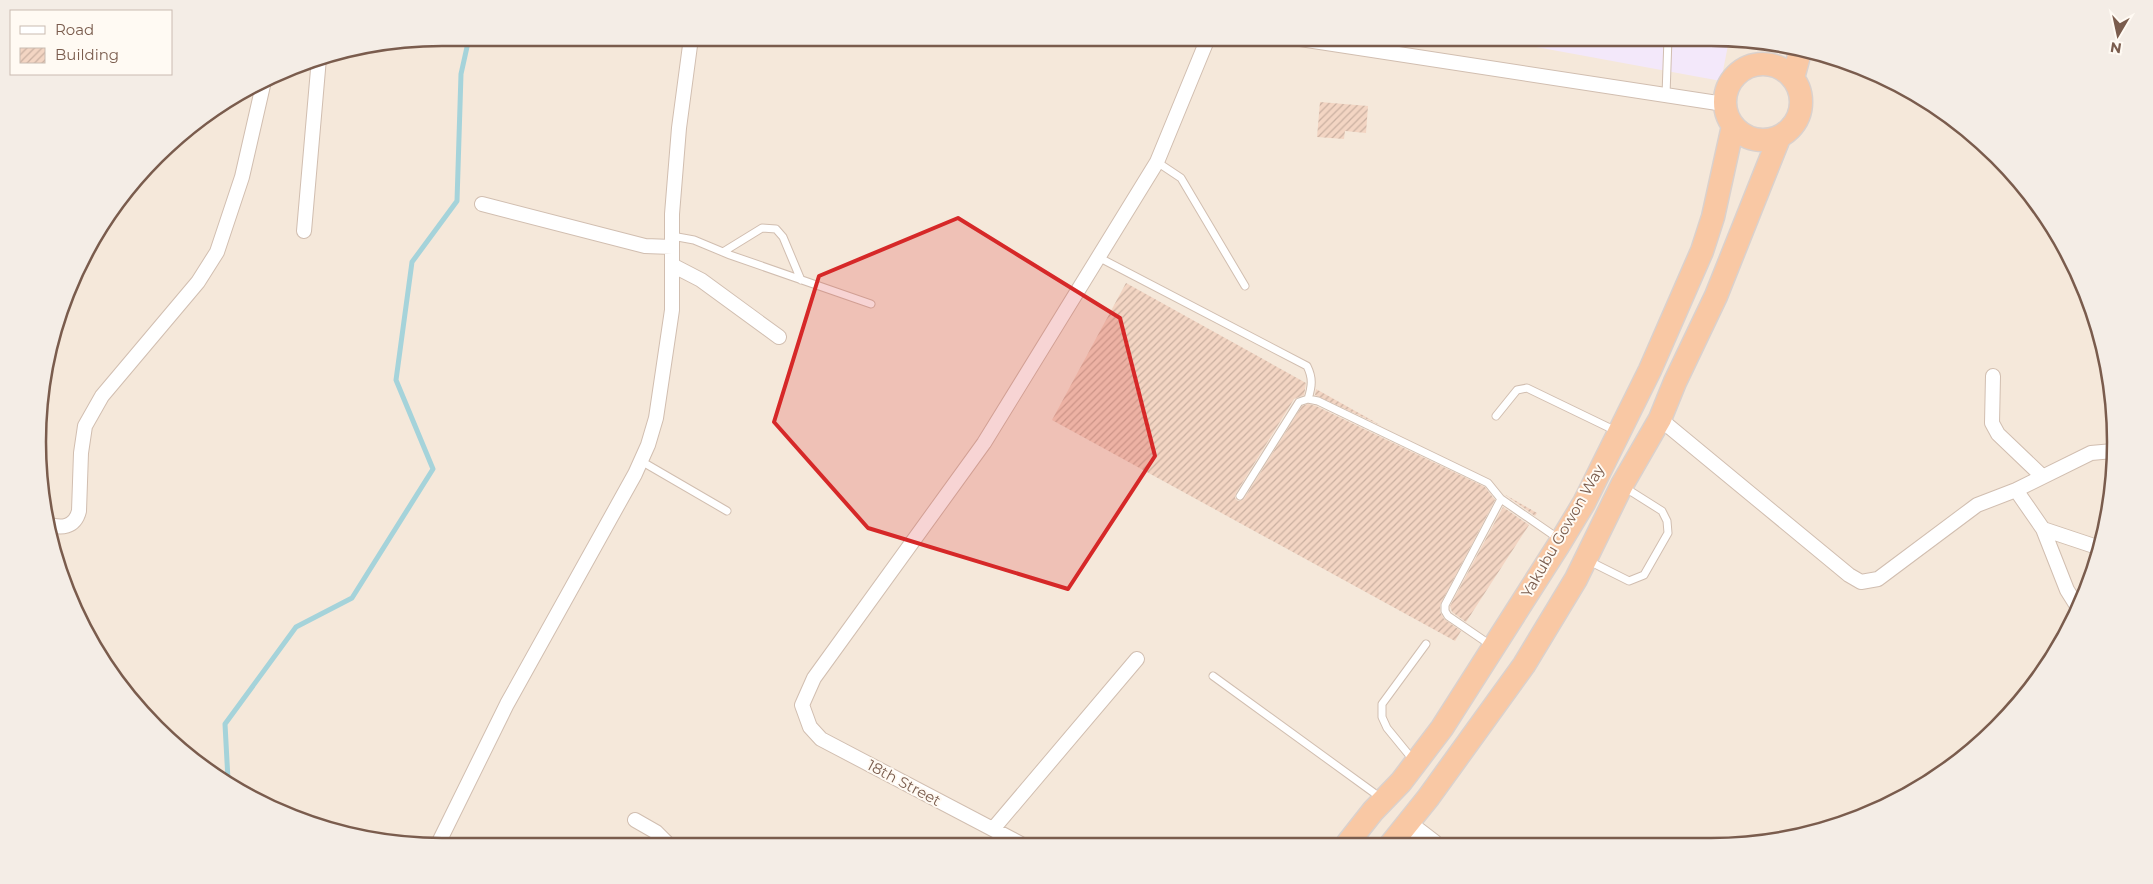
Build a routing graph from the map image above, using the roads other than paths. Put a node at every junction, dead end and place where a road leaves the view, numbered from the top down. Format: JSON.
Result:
{"nodes":[{"id":1,"x":690,"y":46,"type":"edge"},
{"id":2,"x":1205,"y":46,"type":"edge"},
{"id":3,"x":1346,"y":46,"type":"edge"},
{"id":4,"x":1668,"y":46,"type":"edge"},
{"id":5,"x":1763,"y":55,"type":"edge"},
{"id":6,"x":1799,"y":57,"type":"edge"},
{"id":7,"x":318,"y":66,"type":"edge"},
{"id":8,"x":1793,"y":78,"type":"junction"},
{"id":9,"x":262,"y":90,"type":"edge"},
{"id":10,"x":1666,"y":95,"type":"junction"},
{"id":11,"x":1724,"y":104,"type":"junction"},
{"id":12,"x":1733,"y":126,"type":"junction"},
{"id":13,"x":1780,"y":138,"type":"junction"},
{"id":14,"x":1157,"y":162,"type":"junction"},
{"id":15,"x":482,"y":204,"type":"dead end"},
{"id":16,"x":304,"y":231,"type":"dead end"},
{"id":17,"x":672,"y":241,"type":"junction"},
{"id":18,"x":722,"y":252,"type":"junction"},
{"id":19,"x":1098,"y":257,"type":"junction"},
{"id":20,"x":672,"y":265,"type":"junction"},
{"id":21,"x":801,"y":280,"type":"junction"},
{"id":22,"x":1245,"y":286,"type":"dead end"},
{"id":23,"x":871,"y":304,"type":"dead end"},
{"id":24,"x":779,"y":337,"type":"dead end"},
{"id":25,"x":1993,"y":376,"type":"dead end"},
{"id":26,"x":1308,"y":399,"type":"junction"},
{"id":27,"x":1496,"y":416,"type":"dead end"},
{"id":28,"x":1660,"y":419,"type":"junction"},
{"id":29,"x":1618,"y":432,"type":"junction"},
{"id":30,"x":2107,"y":452,"type":"edge"},
{"id":31,"x":641,"y":461,"type":"junction"},
{"id":32,"x":2042,"y":476,"type":"junction"},
{"id":33,"x":1622,"y":486,"type":"junction"},
{"id":34,"x":2016,"y":490,"type":"junction"},
{"id":35,"x":1240,"y":496,"type":"dead end"},
{"id":36,"x":1501,"y":499,"type":"junction"},
{"id":37,"x":727,"y":511,"type":"dead end"},
{"id":38,"x":56,"y":526,"type":"edge"},
{"id":39,"x":2043,"y":529,"type":"junction"},
{"id":40,"x":1561,"y":541,"type":"junction"},
{"id":41,"x":2093,"y":546,"type":"edge"},
{"id":42,"x":1586,"y":560,"type":"junction"},
{"id":43,"x":2074,"y":600,"type":"edge"},
{"id":44,"x":1426,"y":644,"type":"dead end"},
{"id":45,"x":1493,"y":647,"type":"junction"},
{"id":46,"x":1137,"y":660,"type":"dead end"},
{"id":47,"x":1213,"y":676,"type":"dead end"},
{"id":48,"x":1416,"y":762,"type":"junction"},
{"id":49,"x":1384,"y":800,"type":"junction"},
{"id":50,"x":635,"y":820,"type":"dead end"},
{"id":51,"x":1408,"y":824,"type":"junction"},
{"id":52,"x":994,"y":829,"type":"junction"},
{"id":53,"x":441,"y":838,"type":"edge"},
{"id":54,"x":662,"y":838,"type":"edge"},
{"id":55,"x":1010,"y":838,"type":"edge"},
{"id":56,"x":1352,"y":838,"type":"edge"},
{"id":57,"x":1396,"y":838,"type":"edge"},
{"id":58,"x":1426,"y":838,"type":"edge"}],
"edges":[{"from":1,"to":17,"type":"street"},
{"from":2,"to":14,"type":"street"},
{"from":3,"to":10,"type":"street"},
{"from":4,"to":10,"type":"lane"},
{"from":5,"to":8,"type":"highway"},
{"from":5,"to":11,"type":"highway"},
{"from":6,"to":8,"type":"highway"},
{"from":7,"to":16,"type":"street"},
{"from":8,"to":13,"type":"highway"},
{"from":9,"to":38,"type":"street"},
{"from":10,"to":11,"type":"street"},
{"from":11,"to":12,"type":"highway"},
{"from":12,"to":13,"type":"highway"},
{"from":12,"to":29,"type":"highway","name":"Yakubu Gowon Way"},
{"from":13,"to":28,"type":"highway","name":"Yakubu Gowon Way"},
{"from":14,"to":19,"type":"street"},
{"from":14,"to":22,"type":"lane"},
{"from":15,"to":17,"type":"street"},
{"from":17,"to":18,"type":"lane"},
{"from":17,"to":20,"type":"street"},
{"from":18,"to":21,"type":"lane"},
{"from":18,"to":21,"type":"lane"},
{"from":19,"to":26,"type":"lane"},
{"from":19,"to":52,"type":"street","name":"18th Street"},
{"from":20,"to":24,"type":"street"},
{"from":20,"to":31,"type":"street"},
{"from":21,"to":23,"type":"lane"},
{"from":25,"to":32,"type":"street"},
{"from":26,"to":35,"type":"lane"},
{"from":26,"to":36,"type":"lane"},
{"from":27,"to":29,"type":"lane"},
{"from":28,"to":33,"type":"highway","name":"Yakubu Gowon Way"},
{"from":28,"to":34,"type":"street"},
{"from":29,"to":40,"type":"highway","name":"Yakubu Gowon Way"},
{"from":30,"to":32,"type":"street"},
{"from":31,"to":37,"type":"lane"},
{"from":31,"to":53,"type":"street"},
{"from":32,"to":34,"type":"street"},
{"from":33,"to":42,"type":"highway","name":"Yakubu Gowon Way"},
{"from":33,"to":42,"type":"lane"},
{"from":34,"to":39,"type":"street"},
{"from":36,"to":40,"type":"lane"},
{"from":36,"to":45,"type":"lane"},
{"from":39,"to":41,"type":"street"},
{"from":39,"to":43,"type":"street"},
{"from":40,"to":45,"type":"highway","name":"Yakubu Gowon Way"},
{"from":42,"to":51,"type":"highway","name":"Yakubu Gowon Way"},
{"from":44,"to":48,"type":"lane"},
{"from":45,"to":48,"type":"highway","name":"Yakubu Gowon Way"},
{"from":46,"to":52,"type":"street"},
{"from":47,"to":49,"type":"lane"},
{"from":48,"to":49,"type":"highway","name":"Yakubu Gowon Way"},
{"from":49,"to":56,"type":"highway","name":"Yakubu Gowon Way"},
{"from":50,"to":54,"type":"street"},
{"from":51,"to":57,"type":"highway","name":"Yakubu Gowon Way"},
{"from":51,"to":58,"type":"street"},
{"from":52,"to":55,"type":"street","name":"18th Street"}]}
